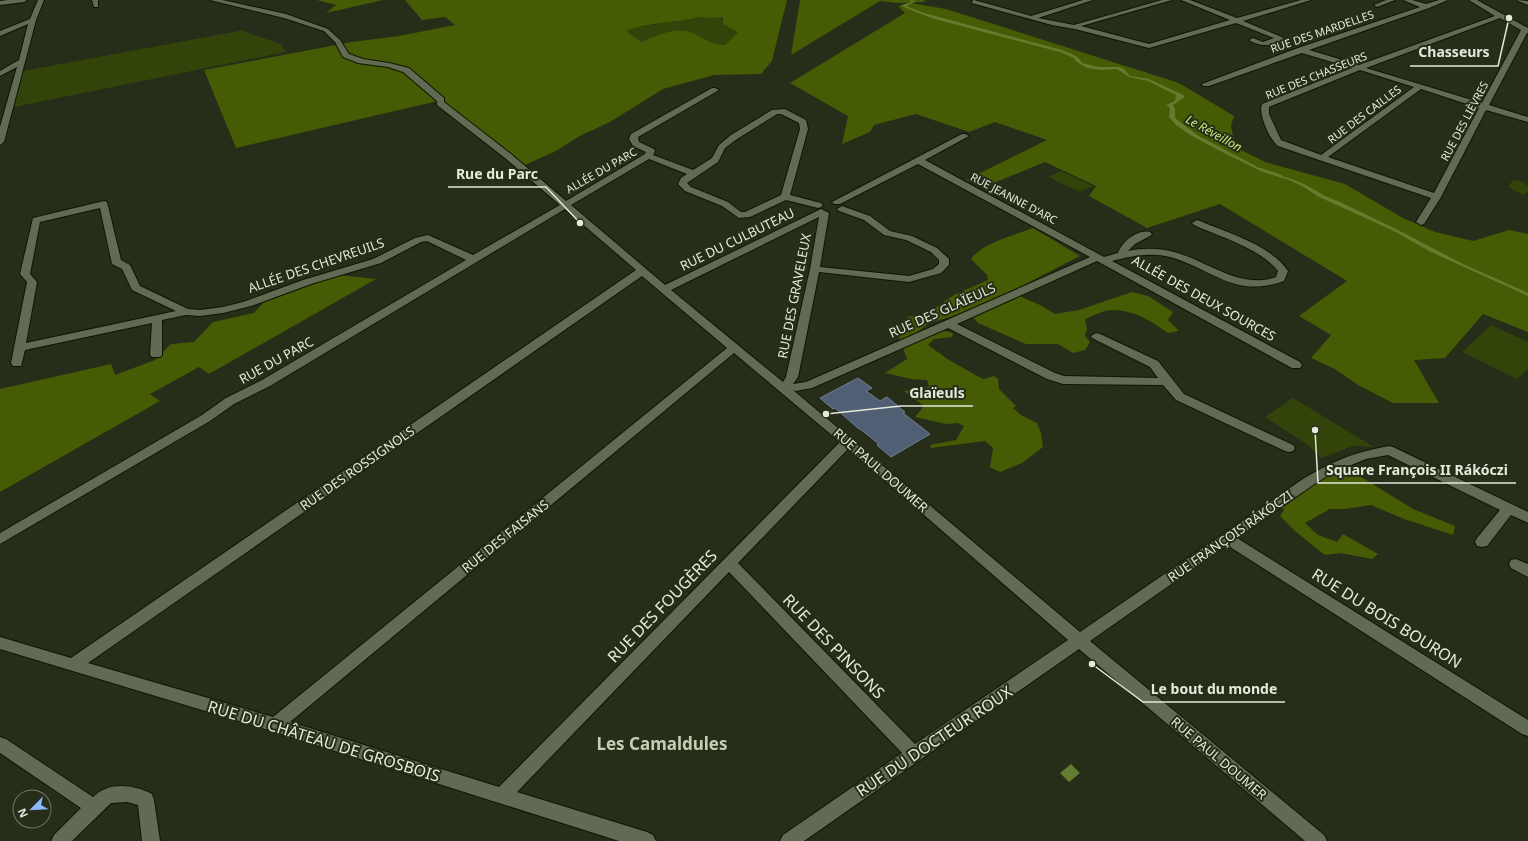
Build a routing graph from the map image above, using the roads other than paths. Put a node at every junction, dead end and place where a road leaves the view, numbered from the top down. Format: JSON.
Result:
{"nodes":[{"id":1,"x":24,"y":0,"type":"edge"},
{"id":2,"x":41,"y":0,"type":"edge"},
{"id":3,"x":213,"y":0,"type":"edge"},
{"id":4,"x":982,"y":0,"type":"edge"},
{"id":5,"x":1090,"y":0,"type":"edge"},
{"id":6,"x":1169,"y":0,"type":"edge"},
{"id":7,"x":1184,"y":0,"type":"edge"},
{"id":8,"x":1308,"y":0,"type":"edge"},
{"id":9,"x":1392,"y":0,"type":"edge"},
{"id":10,"x":1406,"y":0,"type":"edge"},
{"id":11,"x":1445,"y":0,"type":"edge"},
{"id":12,"x":1472,"y":0,"type":"edge"},
{"id":13,"x":1520,"y":0,"type":"edge"},
{"id":14,"x":971,"y":1,"type":"edge"},
{"id":15,"x":0,"y":3,"type":"edge"},
{"id":16,"x":1528,"y":3,"type":"edge"},
{"id":17,"x":1377,"y":5,"type":"dead end"},
{"id":18,"x":1427,"y":6,"type":"junction"},
{"id":19,"x":1500,"y":16,"type":"junction"},
{"id":20,"x":1031,"y":18,"type":"junction"},
{"id":21,"x":33,"y":20,"type":"junction"},
{"id":22,"x":1236,"y":21,"type":"junction"},
{"id":23,"x":1075,"y":27,"type":"junction"},
{"id":24,"x":1528,"y":28,"type":"edge"},
{"id":25,"x":0,"y":34,"type":"edge"},
{"id":26,"x":1253,"y":40,"type":"dead end"},
{"id":27,"x":1301,"y":50,"type":"junction"},
{"id":28,"x":23,"y":60,"type":"junction"},
{"id":29,"x":1359,"y":68,"type":"junction"},
{"id":30,"x":0,"y":74,"type":"edge"},
{"id":31,"x":1206,"y":84,"type":"dead end"},
{"id":32,"x":1419,"y":87,"type":"junction"},
{"id":33,"x":715,"y":90,"type":"dead end"},
{"id":34,"x":1484,"y":106,"type":"junction"},
{"id":35,"x":1528,"y":120,"type":"edge"},
{"id":36,"x":965,"y":136,"type":"dead end"},
{"id":37,"x":0,"y":142,"type":"edge"},
{"id":38,"x":648,"y":156,"type":"junction"},
{"id":39,"x":1322,"y":158,"type":"junction"},
{"id":40,"x":918,"y":160,"type":"junction"},
{"id":41,"x":693,"y":174,"type":"junction"},
{"id":42,"x":785,"y":197,"type":"junction"},
{"id":43,"x":1436,"y":197,"type":"junction"},
{"id":44,"x":566,"y":206,"type":"junction"},
{"id":45,"x":840,"y":206,"type":"junction"},
{"id":46,"x":821,"y":210,"type":"junction"},
{"id":47,"x":1421,"y":222,"type":"dead end"},
{"id":48,"x":1197,"y":223,"type":"dead end"},
{"id":49,"x":1147,"y":234,"type":"dead end"},
{"id":50,"x":1122,"y":255,"type":"junction"},
{"id":51,"x":473,"y":259,"type":"junction"},
{"id":52,"x":1102,"y":259,"type":"junction"},
{"id":53,"x":815,"y":269,"type":"junction"},
{"id":54,"x":642,"y":271,"type":"junction"},
{"id":55,"x":664,"y":289,"type":"junction"},
{"id":56,"x":186,"y":312,"type":"junction"},
{"id":57,"x":157,"y":318,"type":"junction"},
{"id":58,"x":947,"y":323,"type":"junction"},
{"id":59,"x":1096,"y":336,"type":"dead end"},
{"id":60,"x":735,"y":347,"type":"junction"},
{"id":61,"x":20,"y":348,"type":"junction"},
{"id":62,"x":156,"y":355,"type":"dead end"},
{"id":63,"x":17,"y":363,"type":"dead end"},
{"id":64,"x":1296,"y":365,"type":"dead end"},
{"id":65,"x":1166,"y":381,"type":"junction"},
{"id":66,"x":789,"y":388,"type":"junction"},
{"id":67,"x":848,"y":442,"type":"junction"},
{"id":68,"x":1289,"y":448,"type":"dead end"},
{"id":69,"x":1508,"y":508,"type":"junction"},
{"id":70,"x":1528,"y":518,"type":"edge"},
{"id":71,"x":1228,"y":538,"type":"junction"},
{"id":72,"x":0,"y":539,"type":"edge"},
{"id":73,"x":1482,"y":542,"type":"dead end"},
{"id":74,"x":729,"y":563,"type":"junction"},
{"id":75,"x":1080,"y":641,"type":"junction"},
{"id":76,"x":0,"y":643,"type":"edge"},
{"id":77,"x":72,"y":665,"type":"junction"},
{"id":78,"x":275,"y":725,"type":"junction"},
{"id":79,"x":1528,"y":729,"type":"edge"},
{"id":80,"x":0,"y":744,"type":"edge"},
{"id":81,"x":914,"y":754,"type":"junction"},
{"id":82,"x":502,"y":796,"type":"junction"},
{"id":83,"x":94,"y":807,"type":"junction"},
{"id":84,"x":60,"y":841,"type":"edge"},
{"id":85,"x":151,"y":841,"type":"edge"},
{"id":86,"x":647,"y":841,"type":"edge"},
{"id":87,"x":789,"y":841,"type":"edge"},
{"id":88,"x":1318,"y":841,"type":"edge"}],
"edges":[{"from":1,"to":15,"type":"street"},
{"from":2,"to":21,"type":"street"},
{"from":3,"to":44,"type":"street","name":"RUE PAUL DOUMER"},
{"from":4,"to":14,"type":"street"},
{"from":5,"to":20,"type":"street"},
{"from":6,"to":23,"type":"street"},
{"from":7,"to":22,"type":"street"},
{"from":8,"to":22,"type":"street"},
{"from":9,"to":17,"type":"street"},
{"from":10,"to":18,"type":"street"},
{"from":11,"to":18,"type":"street","name":"RUE DES MARDELLES"},
{"from":12,"to":19,"type":"street"},
{"from":13,"to":16,"type":"street"},
{"from":14,"to":20,"type":"street"},
{"from":18,"to":27,"type":"street","name":"RUE DES MARDELLES"},
{"from":19,"to":24,"type":"street"},
{"from":19,"to":29,"type":"street","name":"RUE DES CHASSEURS"},
{"from":20,"to":23,"type":"street"},
{"from":21,"to":25,"type":"street"},
{"from":21,"to":28,"type":"street"},
{"from":22,"to":23,"type":"street"},
{"from":22,"to":26,"type":"street"},
{"from":24,"to":34,"type":"street","name":"RUE DES LIÈVRES"},
{"from":27,"to":29,"type":"street"},
{"from":27,"to":31,"type":"street","name":"RUE DES MARDELLES"},
{"from":28,"to":30,"type":"street"},
{"from":28,"to":37,"type":"street"},
{"from":29,"to":32,"type":"street"},
{"from":29,"to":39,"type":"street","name":"RUE DES CHASSEURS"},
{"from":32,"to":34,"type":"street"},
{"from":32,"to":39,"type":"street","name":"RUE DES CAILLES"},
{"from":33,"to":38,"type":"street"},
{"from":34,"to":35,"type":"street"},
{"from":34,"to":43,"type":"street","name":"RUE DES LIÈVRES"},
{"from":36,"to":40,"type":"street"},
{"from":38,"to":41,"type":"street"},
{"from":38,"to":44,"type":"street","name":"ALLÉE DU PARC"},
{"from":39,"to":43,"type":"street","name":"RUE DES CHASSEURS"},
{"from":40,"to":45,"type":"street"},
{"from":40,"to":52,"type":"street","name":"RUE JEANNE D'ARC"},
{"from":41,"to":42,"type":"street"},
{"from":41,"to":42,"type":"street"},
{"from":42,"to":46,"type":"street"},
{"from":43,"to":47,"type":"street","name":"RUE DES LIÈVRES"},
{"from":44,"to":51,"type":"street","name":"RUE DU PARC"},
{"from":44,"to":54,"type":"street","name":"RUE PAUL DOUMER"},
{"from":45,"to":46,"type":"street"},
{"from":45,"to":53,"type":"street"},
{"from":46,"to":53,"type":"street","name":"RUE DES GRAVELEUX"},
{"from":46,"to":55,"type":"street","name":"RUE DU CULBUTEAU"},
{"from":48,"to":50,"type":"street","name":"RUE DES GLAÏEULS"},
{"from":49,"to":50,"type":"street"},
{"from":50,"to":52,"type":"street","name":"RUE DES GLAÏEULS"},
{"from":51,"to":56,"type":"street","name":"ALLÉE DES CHEVREUILS"},
{"from":51,"to":72,"type":"street","name":"RUE DU PARC"},
{"from":52,"to":58,"type":"street","name":"RUE DES GLAÏEULS"},
{"from":52,"to":64,"type":"street","name":"ALLÉE DES DEUX SOURCES"},
{"from":53,"to":66,"type":"street","name":"RUE DES GRAVELEUX"},
{"from":54,"to":55,"type":"street","name":"RUE PAUL DOUMER"},
{"from":54,"to":77,"type":"street","name":"RUE DES ROSSIGNOLS"},
{"from":55,"to":60,"type":"street","name":"RUE PAUL DOUMER"},
{"from":56,"to":57,"type":"street","name":"ALLÉE DES CHEVREUILS"},
{"from":56,"to":61,"type":"street","name":"ALLÉE DES CHEVREUILS"},
{"from":57,"to":61,"type":"street","name":"ALLÉE DES CHEVREUILS"},
{"from":57,"to":62,"type":"street"},
{"from":58,"to":65,"type":"street"},
{"from":58,"to":66,"type":"street","name":"RUE DES GLAÏEULS"},
{"from":59,"to":65,"type":"street"},
{"from":60,"to":66,"type":"street","name":"RUE PAUL DOUMER"},
{"from":60,"to":78,"type":"street","name":"RUE DES FAISANS"},
{"from":61,"to":63,"type":"street","name":"ALLÉE DES CHEVREUILS"},
{"from":65,"to":68,"type":"street"},
{"from":66,"to":67,"type":"street","name":"RUE PAUL DOUMER"},
{"from":67,"to":74,"type":"street","name":"RUE DES FOUGÈRES"},
{"from":67,"to":75,"type":"street","name":"RUE PAUL DOUMER"},
{"from":69,"to":70,"type":"street"},
{"from":69,"to":71,"type":"street","name":"RUE FRANÇOIS RÁKÓCZI"},
{"from":69,"to":73,"type":"street"},
{"from":71,"to":75,"type":"street","name":"RUE FRANÇOIS RÁKÓCZI"},
{"from":71,"to":79,"type":"street","name":"RUE DU BOIS BOURON"},
{"from":74,"to":81,"type":"street","name":"RUE DES PINSONS"},
{"from":74,"to":82,"type":"street","name":"RUE DES FOUGÈRES"},
{"from":75,"to":81,"type":"street","name":"RUE DU DOCTEUR ROUX"},
{"from":75,"to":88,"type":"street","name":"RUE PAUL DOUMER"},
{"from":76,"to":77,"type":"street","name":"RUE DU CHÂTEAU DE GROSBOIS"},
{"from":77,"to":78,"type":"street","name":"RUE DU CHÂTEAU DE GROSBOIS"},
{"from":78,"to":82,"type":"street","name":"RUE DU CHÂTEAU DE GROSBOIS"},
{"from":80,"to":83,"type":"street"},
{"from":81,"to":87,"type":"street","name":"RUE DU DOCTEUR ROUX"},
{"from":82,"to":86,"type":"street","name":"RUE DU CHÂTEAU DE GROSBOIS"},
{"from":83,"to":84,"type":"street"},
{"from":83,"to":85,"type":"street"}]}
